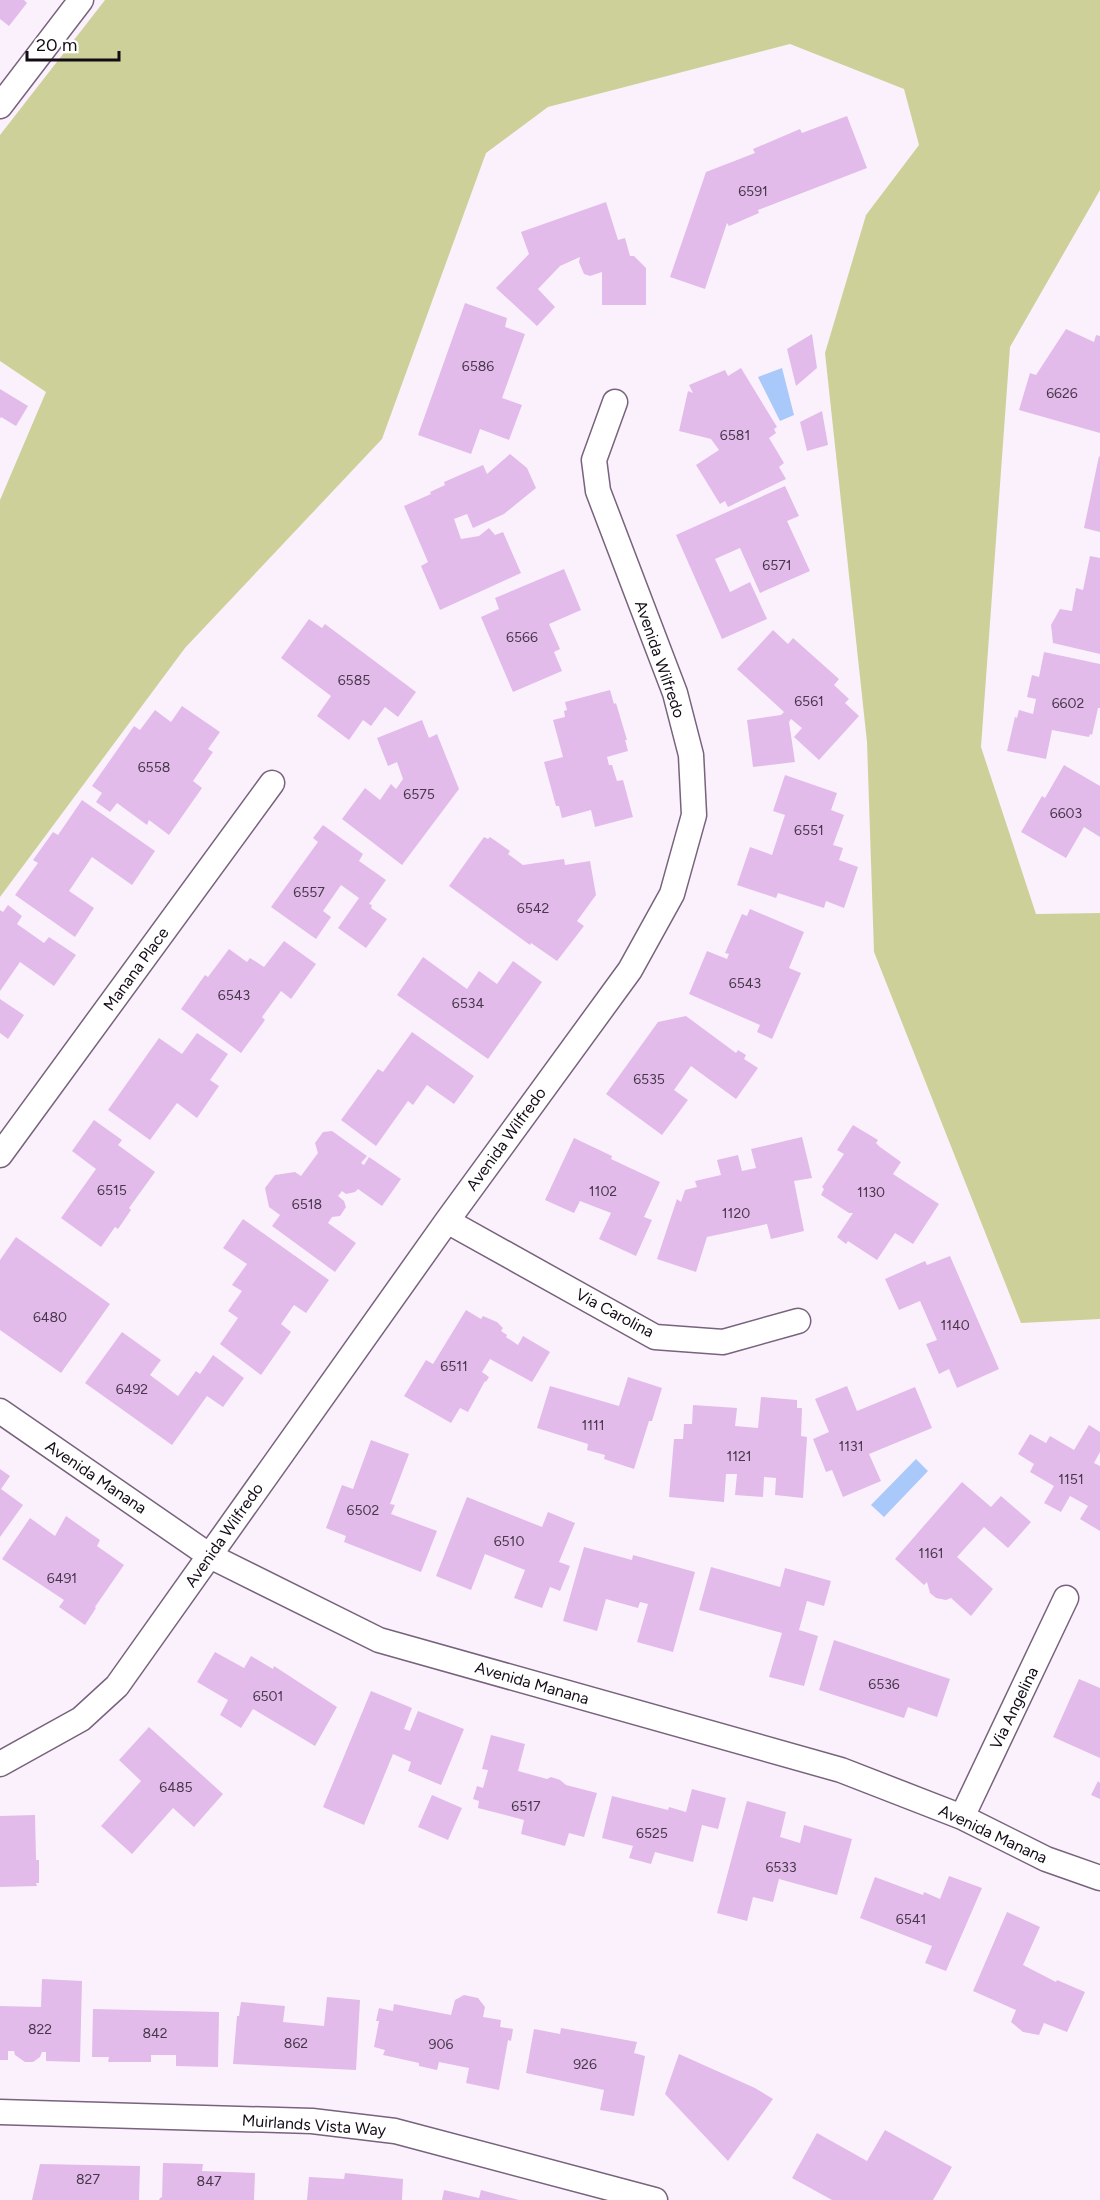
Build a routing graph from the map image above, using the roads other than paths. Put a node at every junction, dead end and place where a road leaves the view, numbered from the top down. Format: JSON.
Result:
{"nodes":[{"id":1,"x":81,"y":0,"type":"edge"},
{"id":2,"x":0,"y":106,"type":"edge"},
{"id":3,"x":615,"y":402,"type":"dead end"},
{"id":4,"x":272,"y":783,"type":"dead end"},
{"id":5,"x":0,"y":1155,"type":"edge"},
{"id":6,"x":447,"y":1221,"type":"junction"},
{"id":7,"x":798,"y":1321,"type":"dead end"},
{"id":8,"x":0,"y":1412,"type":"edge"},
{"id":9,"x":210,"y":1556,"type":"junction"},
{"id":10,"x":1066,"y":1598,"type":"dead end"},
{"id":11,"x":0,"y":1764,"type":"edge"},
{"id":12,"x":962,"y":1817,"type":"junction"},
{"id":13,"x":1100,"y":1878,"type":"edge"},
{"id":14,"x":0,"y":2112,"type":"edge"},
{"id":15,"x":655,"y":2200,"type":"edge"}],
"edges":[{"from":1,"to":2,"type":"street"},
{"from":3,"to":6,"type":"street","name":"Avenida Wilfredo"},
{"from":4,"to":5,"type":"street","name":"Manana Place"},
{"from":6,"to":7,"type":"street","name":"Via Carolina"},
{"from":6,"to":9,"type":"street","name":"Avenida Wilfredo"},
{"from":8,"to":9,"type":"street","name":"Avenida Manana"},
{"from":9,"to":11,"type":"street","name":"Avenida Wilfredo"},
{"from":9,"to":12,"type":"street","name":"Avenida Manana"},
{"from":10,"to":12,"type":"street","name":"Via Angelina"},
{"from":12,"to":13,"type":"street","name":"Avenida Manana"},
{"from":14,"to":15,"type":"street","name":"Muirlands Vista Way"}]}
